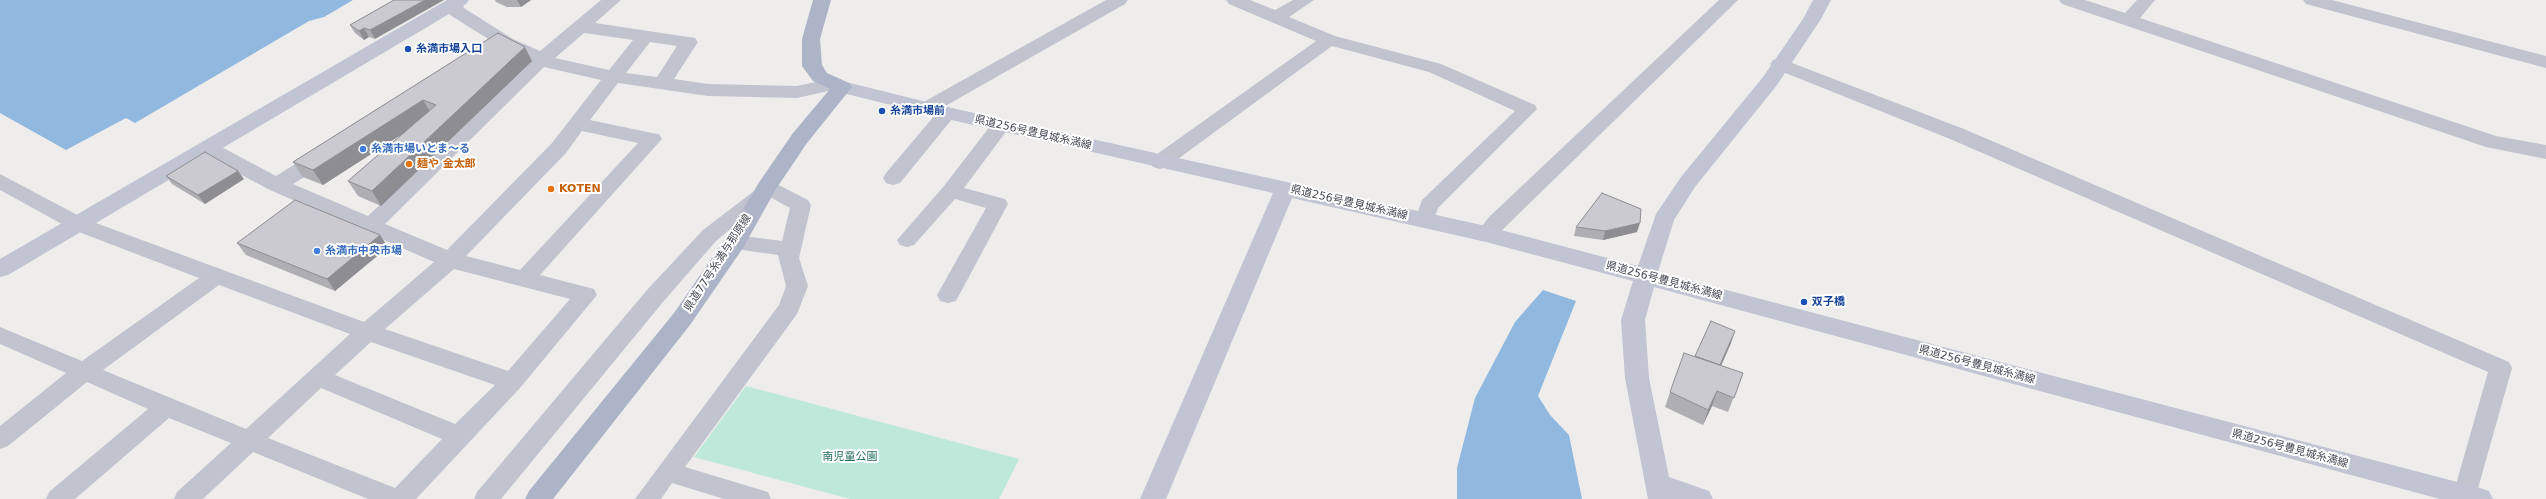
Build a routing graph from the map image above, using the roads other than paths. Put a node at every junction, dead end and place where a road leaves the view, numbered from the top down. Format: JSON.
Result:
{"nodes":[{"id":1,"x":612,"y":0,"type":"edge"},
{"id":2,"x":822,"y":0,"type":"edge"},
{"id":3,"x":1119,"y":0,"type":"edge"},
{"id":4,"x":1235,"y":0,"type":"edge"},
{"id":5,"x":1305,"y":0,"type":"edge"},
{"id":6,"x":1729,"y":0,"type":"edge"},
{"id":7,"x":1822,"y":0,"type":"edge"},
{"id":8,"x":2068,"y":0,"type":"edge"},
{"id":9,"x":2146,"y":0,"type":"edge"},
{"id":10,"x":2312,"y":0,"type":"edge"},
{"id":11,"x":456,"y":1,"type":"edge"},
{"id":12,"x":1276,"y":17,"type":"junction"},
{"id":13,"x":2130,"y":19,"type":"junction"},
{"id":14,"x":581,"y":27,"type":"junction"},
{"id":15,"x":645,"y":36,"type":"junction"},
{"id":16,"x":1328,"y":40,"type":"junction"},
{"id":17,"x":507,"y":43,"type":"junction"},
{"id":18,"x":487,"y":56,"type":"edge"},
{"id":19,"x":542,"y":59,"type":"junction"},
{"id":20,"x":2546,"y":62,"type":"edge"},
{"id":21,"x":1779,"y":64,"type":"junction"},
{"id":22,"x":615,"y":77,"type":"junction"},
{"id":23,"x":662,"y":84,"type":"junction"},
{"id":24,"x":839,"y":85,"type":"junction"},
{"id":25,"x":927,"y":108,"type":"junction"},
{"id":26,"x":947,"y":113,"type":"junction"},
{"id":27,"x":578,"y":124,"type":"junction"},
{"id":28,"x":1001,"y":126,"type":"junction"},
{"id":29,"x":207,"y":148,"type":"junction"},
{"id":30,"x":338,"y":148,"type":"edge"},
{"id":31,"x":2546,"y":152,"type":"edge"},
{"id":32,"x":1160,"y":162,"type":"junction"},
{"id":33,"x":893,"y":178,"type":"dead end"},
{"id":34,"x":0,"y":181,"type":"edge"},
{"id":35,"x":277,"y":185,"type":"junction"},
{"id":36,"x":1285,"y":188,"type":"junction"},
{"id":37,"x":764,"y":190,"type":"junction"},
{"id":38,"x":951,"y":191,"type":"junction"},
{"id":39,"x":1425,"y":220,"type":"junction"},
{"id":40,"x":78,"y":224,"type":"junction"},
{"id":41,"x":370,"y":226,"type":"junction"},
{"id":42,"x":1486,"y":234,"type":"junction"},
{"id":43,"x":907,"y":240,"type":"dead end"},
{"id":44,"x":735,"y":242,"type":"junction"},
{"id":45,"x":789,"y":249,"type":"junction"},
{"id":46,"x":450,"y":260,"type":"junction"},
{"id":47,"x":0,"y":269,"type":"edge"},
{"id":48,"x":218,"y":275,"type":"junction"},
{"id":49,"x":1646,"y":276,"type":"junction"},
{"id":50,"x":524,"y":280,"type":"junction"},
{"id":51,"x":948,"y":295,"type":"dead end"},
{"id":52,"x":367,"y":332,"type":"junction"},
{"id":53,"x":0,"y":335,"type":"edge"},
{"id":54,"x":85,"y":371,"type":"junction"},
{"id":55,"x":317,"y":377,"type":"junction"},
{"id":56,"x":512,"y":382,"type":"junction"},
{"id":57,"x":166,"y":407,"type":"junction"},
{"id":58,"x":459,"y":436,"type":"junction"},
{"id":59,"x":0,"y":439,"type":"edge"},
{"id":60,"x":248,"y":440,"type":"junction"},
{"id":61,"x":668,"y":472,"type":"junction"},
{"id":62,"x":1660,"y":491,"type":"edge"},
{"id":63,"x":363,"y":494,"type":"edge"},
{"id":64,"x":2473,"y":497,"type":"edge"},
{"id":65,"x":58,"y":499,"type":"edge"},
{"id":66,"x":186,"y":499,"type":"edge"},
{"id":67,"x":395,"y":499,"type":"edge"},
{"id":68,"x":401,"y":499,"type":"edge"},
{"id":69,"x":486,"y":499,"type":"edge"},
{"id":70,"x":538,"y":499,"type":"edge"},
{"id":71,"x":646,"y":499,"type":"edge"},
{"id":72,"x":759,"y":499,"type":"edge"},
{"id":73,"x":1153,"y":499,"type":"edge"},
{"id":74,"x":1700,"y":499,"type":"edge"}],
"edges":[{"from":1,"to":14,"type":"street"},
{"from":2,"to":24,"type":"main road"},
{"from":3,"to":25,"type":"street"},
{"from":4,"to":12,"type":"street"},
{"from":5,"to":12,"type":"street"},
{"from":6,"to":42,"type":"street"},
{"from":7,"to":21,"type":"street"},
{"from":8,"to":13,"type":"street"},
{"from":9,"to":13,"type":"street"},
{"from":10,"to":20,"type":"street"},
{"from":11,"to":17,"type":"street"},
{"from":11,"to":29,"type":"street"},
{"from":12,"to":16,"type":"street"},
{"from":13,"to":31,"type":"street"},
{"from":14,"to":15,"type":"street"},
{"from":14,"to":19,"type":"street"},
{"from":15,"to":22,"type":"street"},
{"from":15,"to":23,"type":"street"},
{"from":16,"to":32,"type":"street"},
{"from":16,"to":39,"type":"street"},
{"from":17,"to":18,"type":"street"},
{"from":17,"to":19,"type":"street"},
{"from":19,"to":22,"type":"street"},
{"from":19,"to":41,"type":"street"},
{"from":21,"to":49,"type":"street"},
{"from":21,"to":64,"type":"street"},
{"from":22,"to":23,"type":"street"},
{"from":22,"to":27,"type":"street"},
{"from":23,"to":24,"type":"street"},
{"from":24,"to":25,"type":"street","name":"県道256号豊見城糸満線"},
{"from":24,"to":37,"type":"main road","name":"県道77号糸満与那原線"},
{"from":25,"to":26,"type":"street","name":"県道256号豊見城糸満線"},
{"from":26,"to":28,"type":"street","name":"県道256号豊見城糸満線"},
{"from":26,"to":33,"type":"street"},
{"from":27,"to":46,"type":"street"},
{"from":27,"to":50,"type":"street"},
{"from":28,"to":32,"type":"street","name":"県道256号豊見城糸満線"},
{"from":28,"to":38,"type":"street"},
{"from":29,"to":35,"type":"street"},
{"from":29,"to":40,"type":"street"},
{"from":30,"to":35,"type":"street"},
{"from":32,"to":36,"type":"street","name":"県道256号豊見城糸満線"},
{"from":34,"to":40,"type":"street"},
{"from":35,"to":41,"type":"street"},
{"from":36,"to":39,"type":"street","name":"県道256号豊見城糸満線"},
{"from":36,"to":73,"type":"street"},
{"from":37,"to":44,"type":"main road","name":"県道77号糸満与那原線"},
{"from":37,"to":45,"type":"street"},
{"from":37,"to":69,"type":"street"},
{"from":38,"to":43,"type":"street"},
{"from":38,"to":51,"type":"street"},
{"from":39,"to":42,"type":"street","name":"県道256号豊見城糸満線"},
{"from":40,"to":47,"type":"street"},
{"from":40,"to":48,"type":"street"},
{"from":41,"to":46,"type":"street"},
{"from":42,"to":49,"type":"street","name":"県道256号豊見城糸満線"},
{"from":44,"to":45,"type":"street"},
{"from":44,"to":70,"type":"main road","name":"県道77号糸満与那原線"},
{"from":45,"to":61,"type":"street"},
{"from":46,"to":50,"type":"street"},
{"from":46,"to":52,"type":"street"},
{"from":48,"to":52,"type":"street"},
{"from":48,"to":54,"type":"street"},
{"from":49,"to":62,"type":"street"},
{"from":49,"to":64,"type":"street","name":"県道256号豊見城糸満線"},
{"from":50,"to":56,"type":"street"},
{"from":52,"to":55,"type":"street"},
{"from":52,"to":56,"type":"street"},
{"from":53,"to":54,"type":"street"},
{"from":54,"to":57,"type":"street"},
{"from":54,"to":59,"type":"street"},
{"from":55,"to":58,"type":"street"},
{"from":55,"to":60,"type":"street"},
{"from":56,"to":58,"type":"street"},
{"from":57,"to":60,"type":"street"},
{"from":57,"to":65,"type":"street"},
{"from":58,"to":68,"type":"street"},
{"from":60,"to":63,"type":"street"},
{"from":60,"to":66,"type":"street"},
{"from":61,"to":71,"type":"street"},
{"from":61,"to":72,"type":"street"},
{"from":62,"to":74,"type":"street"},
{"from":63,"to":67,"type":"street"}]}
